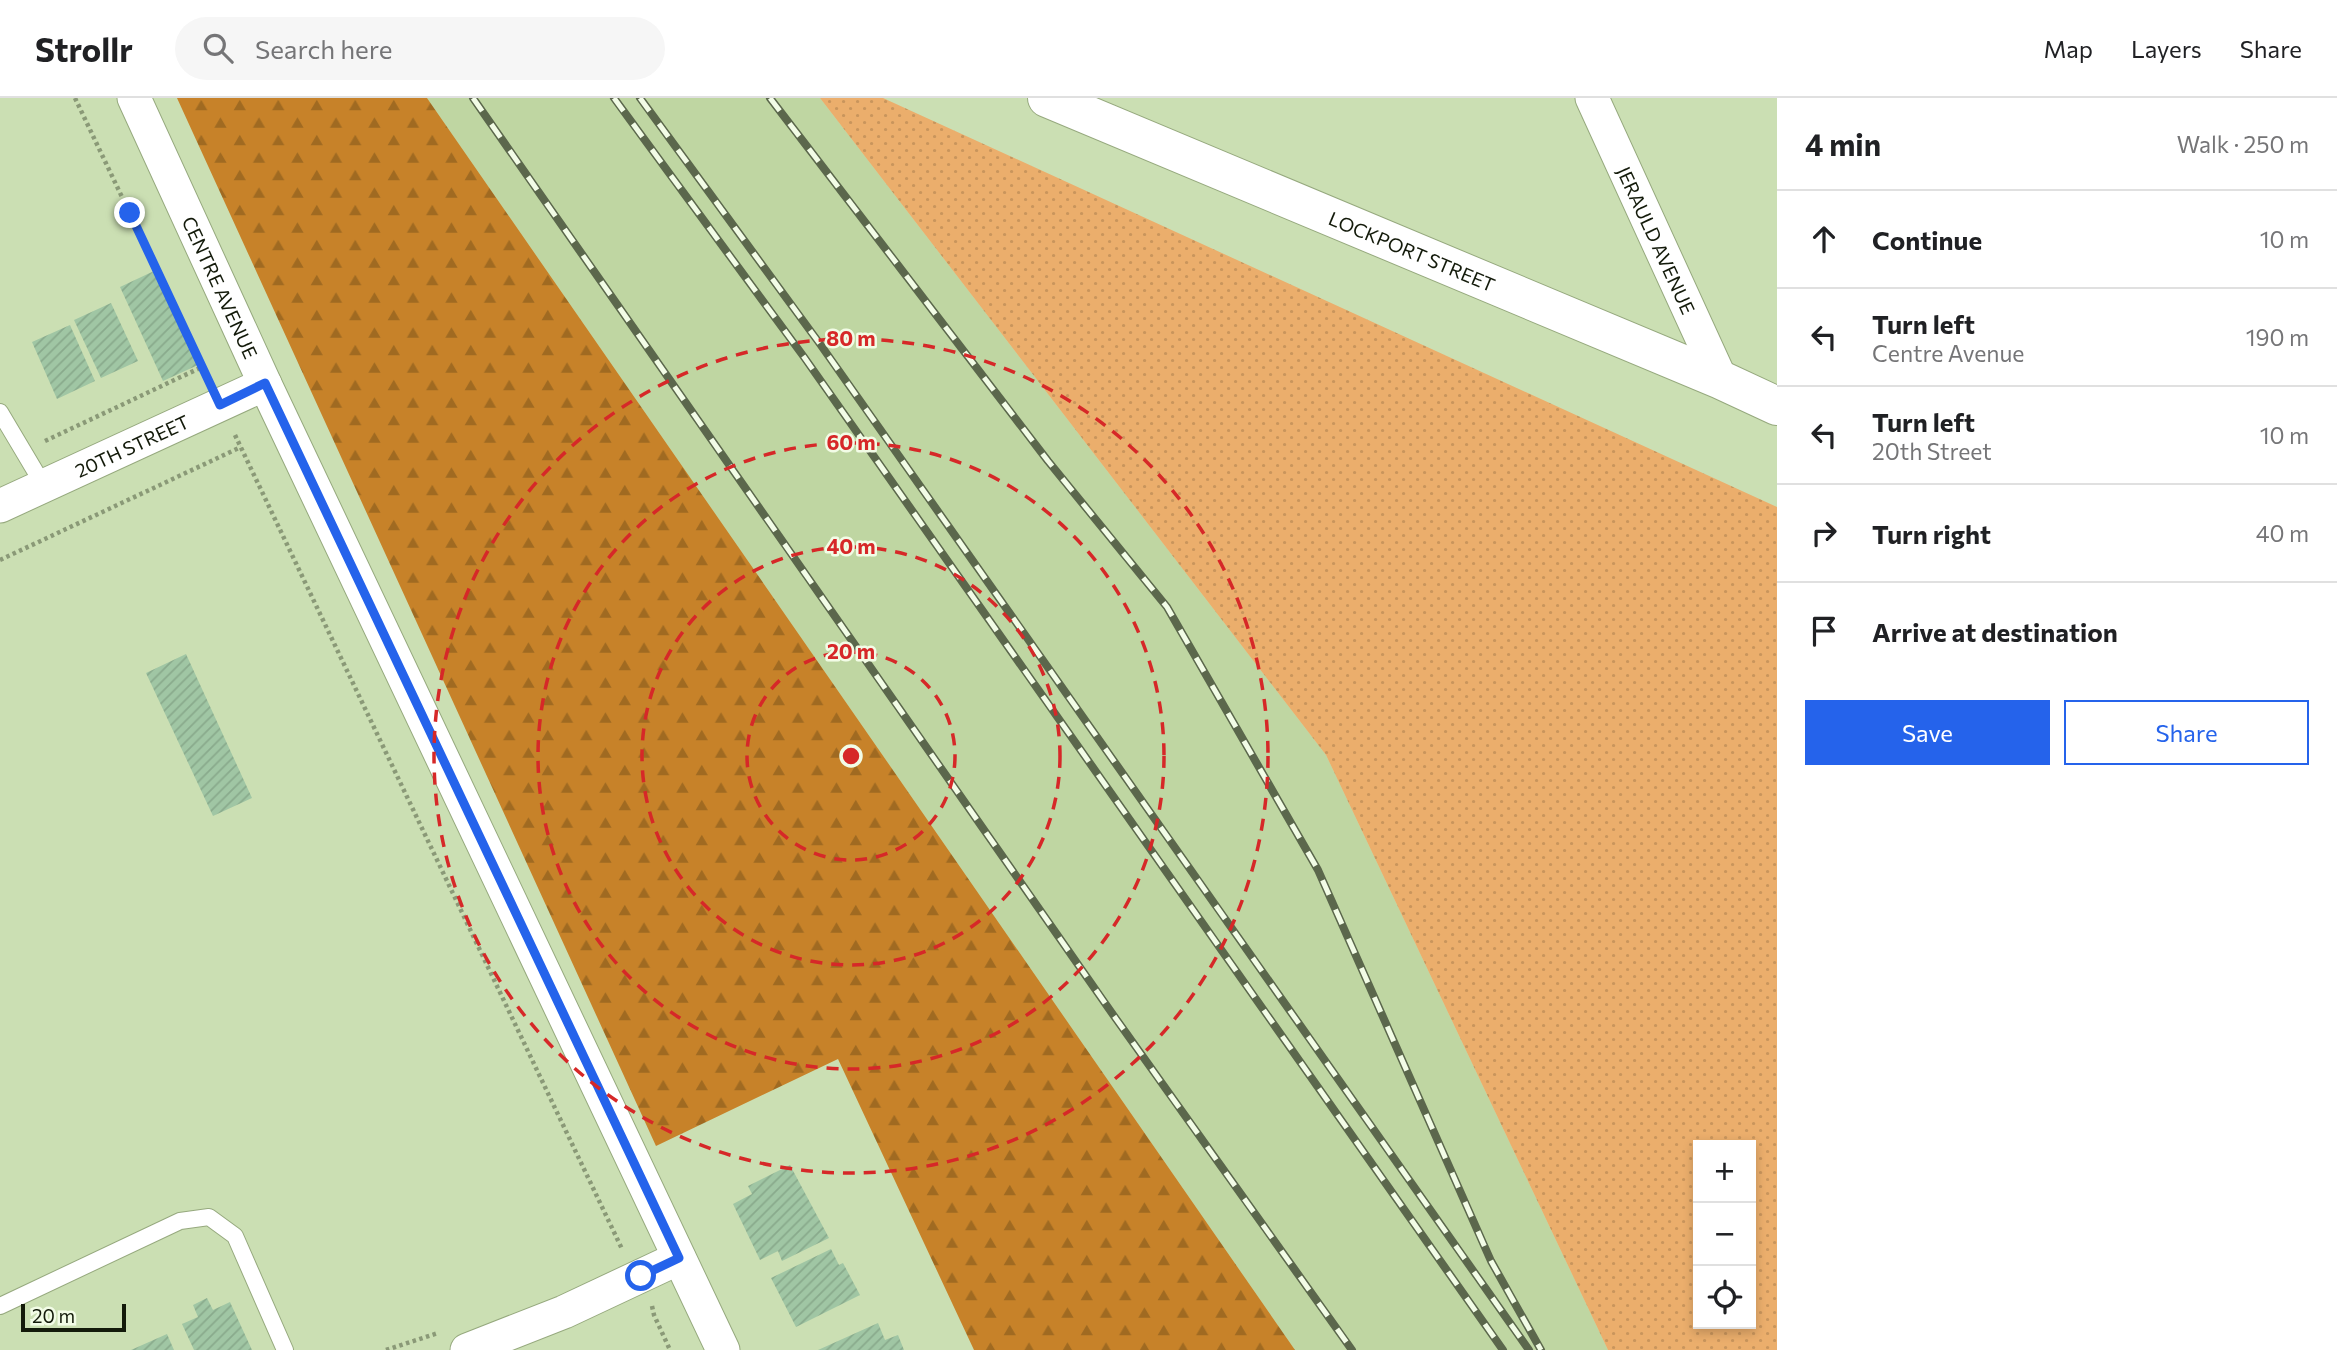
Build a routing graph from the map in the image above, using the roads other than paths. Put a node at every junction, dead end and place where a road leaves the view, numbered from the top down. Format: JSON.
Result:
{"nodes":[{"id":1,"x":134,"y":98,"type":"edge"},
{"id":2,"x":1047,"y":98,"type":"edge"},
{"id":3,"x":1592,"y":98,"type":"edge"},
{"id":4,"x":1721,"y":380,"type":"junction"},
{"id":5,"x":265,"y":383,"type":"junction"},
{"id":6,"x":1777,"y":406,"type":"edge"},
{"id":7,"x":2,"y":423,"type":"edge"},
{"id":8,"x":44,"y":486,"type":"junction"},
{"id":9,"x":0,"y":506,"type":"edge"},
{"id":10,"x":679,"y":1258,"type":"junction"},
{"id":11,"x":0,"y":1306,"type":"edge"},
{"id":12,"x":285,"y":1350,"type":"edge"},
{"id":13,"x":467,"y":1350,"type":"edge"},
{"id":14,"x":723,"y":1350,"type":"edge"}],
"edges":[{"from":1,"to":5,"type":"street","name":"CENTRE AVENUE"},
{"from":2,"to":4,"type":"street","name":"LOCKPORT STREET"},
{"from":3,"to":4,"type":"street","name":"JERAULD AVENUE"},
{"from":4,"to":6,"type":"street","name":"LOCKPORT STREET"},
{"from":5,"to":8,"type":"street","name":"20TH STREET"},
{"from":5,"to":10,"type":"street","name":"CENTRE AVENUE"},
{"from":7,"to":8,"type":"lane"},
{"from":8,"to":9,"type":"street","name":"20TH STREET"},
{"from":10,"to":13,"type":"street"},
{"from":10,"to":14,"type":"street","name":"CENTRE AVENUE"},
{"from":11,"to":12,"type":"lane"}]}
